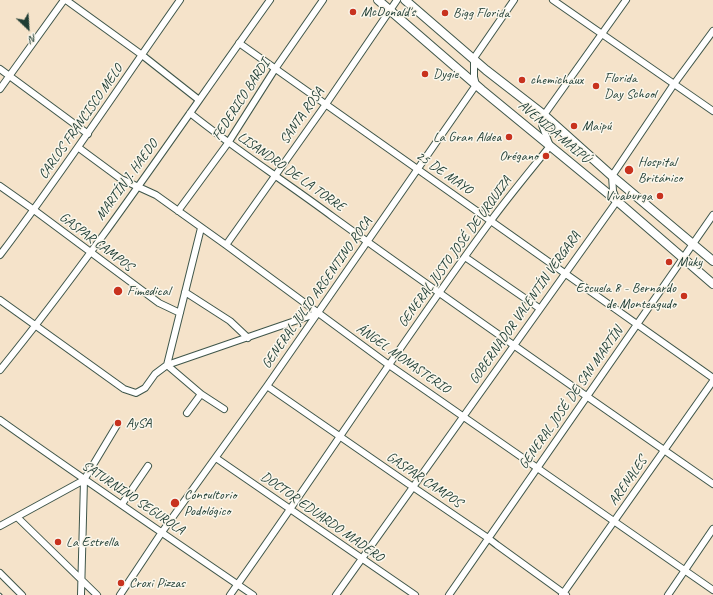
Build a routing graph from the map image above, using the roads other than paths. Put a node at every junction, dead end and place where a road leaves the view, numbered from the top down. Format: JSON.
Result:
{"nodes":[{"id":1,"x":65,"y":0,"type":"edge"},
{"id":2,"x":180,"y":0,"type":"edge"},
{"id":3,"x":270,"y":0,"type":"edge"},
{"id":4,"x":323,"y":0,"type":"edge"},
{"id":5,"x":378,"y":0,"type":"edge"},
{"id":6,"x":397,"y":0,"type":"edge"},
{"id":7,"x":405,"y":0,"type":"edge"},
{"id":8,"x":514,"y":0,"type":"edge"},
{"id":9,"x":553,"y":0,"type":"edge"},
{"id":10,"x":626,"y":0,"type":"edge"},
{"id":11,"x":390,"y":10,"type":"junction"},
{"id":12,"x":713,"y":31,"type":"edge"},
{"id":13,"x":602,"y":35,"type":"junction"},
{"id":14,"x":239,"y":43,"type":"junction"},
{"id":15,"x":142,"y":55,"type":"junction"},
{"id":16,"x":474,"y":58,"type":"junction"},
{"id":17,"x":0,"y":69,"type":"edge"},
{"id":18,"x":275,"y":69,"type":"junction"},
{"id":19,"x":10,"y":76,"type":"junction"},
{"id":20,"x":674,"y":84,"type":"junction"},
{"id":21,"x":476,"y":85,"type":"junction"},
{"id":22,"x":0,"y":89,"type":"edge"},
{"id":23,"x":199,"y":100,"type":"junction"},
{"id":24,"x":326,"y":104,"type":"junction"},
{"id":25,"x":713,"y":111,"type":"edge"},
{"id":26,"x":190,"y":113,"type":"junction"},
{"id":27,"x":544,"y":115,"type":"junction"},
{"id":28,"x":88,"y":134,"type":"junction"},
{"id":29,"x":228,"y":143,"type":"junction"},
{"id":30,"x":550,"y":146,"type":"junction"},
{"id":31,"x":79,"y":148,"type":"junction"},
{"id":32,"x":418,"y":170,"type":"junction"},
{"id":33,"x":276,"y":175,"type":"junction"},
{"id":34,"x":612,"y":176,"type":"junction"},
{"id":35,"x":0,"y":186,"type":"edge"},
{"id":36,"x":138,"y":186,"type":"junction"},
{"id":37,"x":617,"y":201,"type":"junction"},
{"id":38,"x":34,"y":210,"type":"junction"},
{"id":39,"x":178,"y":211,"type":"junction"},
{"id":40,"x":713,"y":215,"type":"edge"},
{"id":41,"x":490,"y":221,"type":"junction"},
{"id":42,"x":201,"y":228,"type":"junction"},
{"id":43,"x":368,"y":242,"type":"junction"},
{"id":44,"x":693,"y":244,"type":"junction"},
{"id":45,"x":226,"y":245,"type":"junction"},
{"id":46,"x":90,"y":252,"type":"junction"},
{"id":47,"x":0,"y":255,"type":"edge"},
{"id":48,"x":464,"y":257,"type":"junction"},
{"id":49,"x":683,"y":258,"type":"junction"},
{"id":50,"x":713,"y":261,"type":"edge"},
{"id":51,"x":564,"y":274,"type":"junction"},
{"id":52,"x":713,"y":284,"type":"edge"},
{"id":53,"x":185,"y":292,"type":"junction"},
{"id":54,"x":439,"y":293,"type":"junction"},
{"id":55,"x":0,"y":300,"type":"edge"},
{"id":56,"x":539,"y":308,"type":"junction"},
{"id":57,"x":180,"y":313,"type":"junction"},
{"id":58,"x":318,"y":313,"type":"junction"},
{"id":59,"x":638,"y":324,"type":"junction"},
{"id":60,"x":36,"y":326,"type":"junction"},
{"id":61,"x":248,"y":338,"type":"junction"},
{"id":62,"x":514,"y":345,"type":"junction"},
{"id":63,"x":167,"y":365,"type":"junction"},
{"id":64,"x":389,"y":365,"type":"junction"},
{"id":65,"x":0,"y":370,"type":"edge"},
{"id":66,"x":713,"y":380,"type":"edge"},
{"id":67,"x":267,"y":386,"type":"junction"},
{"id":68,"x":201,"y":394,"type":"junction"},
{"id":69,"x":588,"y":397,"type":"junction"},
{"id":70,"x":224,"y":409,"type":"dead end"},
{"id":71,"x":187,"y":413,"type":"dead end"},
{"id":72,"x":463,"y":416,"type":"junction"},
{"id":73,"x":0,"y":420,"type":"edge"},
{"id":74,"x":117,"y":425,"type":"dead end"},
{"id":75,"x":339,"y":436,"type":"junction"},
{"id":76,"x":664,"y":450,"type":"junction"},
{"id":77,"x":216,"y":458,"type":"junction"},
{"id":78,"x":148,"y":466,"type":"dead end"},
{"id":79,"x":537,"y":468,"type":"junction"},
{"id":80,"x":84,"y":480,"type":"junction"},
{"id":81,"x":713,"y":484,"type":"edge"},
{"id":82,"x":413,"y":487,"type":"junction"},
{"id":83,"x":122,"y":504,"type":"junction"},
{"id":84,"x":289,"y":509,"type":"junction"},
{"id":85,"x":17,"y":517,"type":"junction"},
{"id":86,"x":614,"y":521,"type":"junction"},
{"id":87,"x":0,"y":526,"type":"edge"},
{"id":88,"x":713,"y":529,"type":"edge"},
{"id":89,"x":162,"y":532,"type":"junction"},
{"id":90,"x":488,"y":538,"type":"junction"},
{"id":91,"x":362,"y":559,"type":"junction"},
{"id":92,"x":685,"y":571,"type":"junction"},
{"id":93,"x":0,"y":574,"type":"edge"},
{"id":94,"x":81,"y":580,"type":"junction"},
{"id":95,"x":237,"y":584,"type":"junction"},
{"id":96,"x":713,"y":590,"type":"edge"},
{"id":97,"x":563,"y":594,"type":"edge"},
{"id":98,"x":22,"y":595,"type":"edge"},
{"id":99,"x":81,"y":595,"type":"edge"},
{"id":100,"x":97,"y":595,"type":"edge"},
{"id":101,"x":120,"y":595,"type":"edge"},
{"id":102,"x":230,"y":595,"type":"edge"},
{"id":103,"x":253,"y":595,"type":"edge"},
{"id":104,"x":336,"y":595,"type":"edge"},
{"id":105,"x":415,"y":595,"type":"edge"},
{"id":106,"x":449,"y":595,"type":"edge"},
{"id":107,"x":668,"y":595,"type":"edge"}],
"edges":[{"from":1,"to":15,"type":"street"},
{"from":1,"to":19,"type":"street"},
{"from":2,"to":15,"type":"street","name":"CARLOS FRANCISCO MELO"},
{"from":3,"to":14,"type":"street","name":"MARTÍN J. HAEDO"},
{"from":4,"to":18,"type":"street","name":"FEDERICO BARDI"},
{"from":5,"to":11,"type":"main road","name":"AVENIDA MAIPÚ"},
{"from":6,"to":11,"type":"street","name":"SANTA ROSA"},
{"from":7,"to":16,"type":"main road","name":"AVENIDA MAIPÚ"},
{"from":8,"to":16,"type":"street"},
{"from":9,"to":13,"type":"street"},
{"from":10,"to":13,"type":"street"},
{"from":11,"to":21,"type":"main road","name":"AVENIDA MAIPÚ"},
{"from":11,"to":24,"type":"street","name":"SANTA ROSA"},
{"from":12,"to":20,"type":"street"},
{"from":13,"to":20,"type":"street"},
{"from":13,"to":27,"type":"street"},
{"from":14,"to":18,"type":"street","name":"25 DE MAYO"},
{"from":14,"to":23,"type":"street","name":"MARTÍN J. HAEDO"},
{"from":15,"to":23,"type":"street"},
{"from":15,"to":28,"type":"street","name":"CARLOS FRANCISCO MELO"},
{"from":16,"to":21,"type":"street"},
{"from":16,"to":27,"type":"main road","name":"AVENIDA MAIPÚ"},
{"from":17,"to":19,"type":"street"},
{"from":18,"to":24,"type":"street","name":"25 DE MAYO"},
{"from":18,"to":29,"type":"street","name":"FEDERICO BARDI"},
{"from":19,"to":22,"type":"street"},
{"from":19,"to":28,"type":"street"},
{"from":20,"to":25,"type":"street"},
{"from":20,"to":34,"type":"street"},
{"from":21,"to":30,"type":"main road","name":"AVENIDA MAIPÚ"},
{"from":21,"to":32,"type":"street","name":"GENERAL JULIO ARGENTINO ROCA"},
{"from":23,"to":26,"type":"street","name":"MARTÍN J. HAEDO"},
{"from":24,"to":32,"type":"street","name":"25 DE MAYO"},
{"from":24,"to":33,"type":"street","name":"SANTA ROSA"},
{"from":26,"to":29,"type":"street","name":"LISANDRO DE LA TORRE"},
{"from":26,"to":36,"type":"street","name":"MARTÍN J. HAEDO"},
{"from":27,"to":30,"type":"street"},
{"from":27,"to":34,"type":"main road","name":"AVENIDA MAIPÚ"},
{"from":28,"to":31,"type":"street","name":"CARLOS FRANCISCO MELO"},
{"from":29,"to":33,"type":"street","name":"LISANDRO DE LA TORRE"},
{"from":29,"to":39,"type":"street","name":"FEDERICO BARDI"},
{"from":30,"to":37,"type":"main road","name":"AVENIDA MAIPÚ"},
{"from":30,"to":41,"type":"street","name":"GENERAL JUSTO JOSÉ DE URQUIZA"},
{"from":31,"to":36,"type":"street","name":"ÁNGEL MONASTERIO"},
{"from":31,"to":38,"type":"street","name":"CARLOS FRANCISCO MELO"},
{"from":32,"to":41,"type":"street","name":"25 DE MAYO"},
{"from":32,"to":43,"type":"street","name":"GENERAL JULIO ARGENTINO ROCA"},
{"from":33,"to":43,"type":"street","name":"LISANDRO DE LA TORRE"},
{"from":33,"to":45,"type":"street","name":"SANTA ROSA"},
{"from":34,"to":37,"type":"street"},
{"from":34,"to":44,"type":"main road","name":"AVENIDA MAIPÚ"},
{"from":35,"to":38,"type":"street","name":"GASPAR CAMPOS"},
{"from":36,"to":39,"type":"street","name":"ÁNGEL MONASTERIO"},
{"from":36,"to":46,"type":"street","name":"MARTÍN J. HAEDO"},
{"from":37,"to":49,"type":"main road","name":"AVENIDA MAIPÚ"},
{"from":37,"to":51,"type":"street","name":"GOBERNADOR VALENTÍN VERGARA"},
{"from":38,"to":46,"type":"street","name":"GASPAR CAMPOS"},
{"from":38,"to":47,"type":"street","name":"CARLOS FRANCISCO MELO"},
{"from":39,"to":42,"type":"street","name":"ÁNGEL MONASTERIO"},
{"from":40,"to":44,"type":"street","name":"GENERAL JOSÉ DE SAN MARTÍN"},
{"from":41,"to":48,"type":"street","name":"GENERAL JUSTO JOSÉ DE URQUIZA"},
{"from":41,"to":51,"type":"street","name":"25 DE MAYO"},
{"from":42,"to":45,"type":"street","name":"ÁNGEL MONASTERIO"},
{"from":42,"to":53,"type":"street"},
{"from":43,"to":54,"type":"street","name":"LISANDRO DE LA TORRE"},
{"from":43,"to":58,"type":"street","name":"GENERAL JULIO ARGENTINO ROCA"},
{"from":44,"to":49,"type":"street","name":"GENERAL JOSÉ DE SAN MARTÍN"},
{"from":44,"to":50,"type":"main road","name":"AVENIDA MAIPÚ"},
{"from":45,"to":58,"type":"street","name":"ÁNGEL MONASTERIO"},
{"from":46,"to":57,"type":"street","name":"GASPAR CAMPOS"},
{"from":46,"to":60,"type":"street","name":"MARTÍN J. HAEDO"},
{"from":48,"to":54,"type":"street","name":"GENERAL JUSTO JOSÉ DE URQUIZA"},
{"from":48,"to":56,"type":"street"},
{"from":49,"to":52,"type":"main road","name":"AVENIDA MAIPÚ"},
{"from":49,"to":59,"type":"street","name":"GENERAL JOSÉ DE SAN MARTÍN"},
{"from":51,"to":56,"type":"street","name":"GOBERNADOR VALENTÍN VERGARA"},
{"from":51,"to":59,"type":"street","name":"25 DE MAYO"},
{"from":53,"to":57,"type":"street"},
{"from":53,"to":61,"type":"street"},
{"from":54,"to":62,"type":"street","name":"LISANDRO DE LA TORRE"},
{"from":54,"to":64,"type":"street","name":"GENERAL JUSTO JOSÉ DE URQUIZA"},
{"from":55,"to":60,"type":"street"},
{"from":56,"to":62,"type":"street","name":"GOBERNADOR VALENTÍN VERGARA"},
{"from":57,"to":63,"type":"street"},
{"from":58,"to":61,"type":"street"},
{"from":58,"to":64,"type":"street","name":"ÁNGEL MONASTERIO"},
{"from":58,"to":67,"type":"street","name":"GENERAL JULIO ARGENTINO ROCA"},
{"from":59,"to":66,"type":"street","name":"25 DE MAYO"},
{"from":59,"to":69,"type":"street","name":"GENERAL JOSÉ DE SAN MARTÍN"},
{"from":60,"to":63,"type":"street"},
{"from":60,"to":65,"type":"street","name":"MARTÍN J. HAEDO"},
{"from":61,"to":63,"type":"street"},
{"from":62,"to":69,"type":"street","name":"LISANDRO DE LA TORRE"},
{"from":62,"to":72,"type":"street","name":"GOBERNADOR VALENTÍN VERGARA"},
{"from":63,"to":68,"type":"street"},
{"from":64,"to":72,"type":"street","name":"ÁNGEL MONASTERIO"},
{"from":64,"to":75,"type":"street","name":"GENERAL JUSTO JOSÉ DE URQUIZA"},
{"from":66,"to":76,"type":"street","name":"ARENALES"},
{"from":67,"to":75,"type":"street","name":"GASPAR CAMPOS"},
{"from":67,"to":77,"type":"street","name":"GENERAL JULIO ARGENTINO ROCA"},
{"from":68,"to":70,"type":"street"},
{"from":68,"to":71,"type":"street"},
{"from":69,"to":76,"type":"street","name":"LISANDRO DE LA TORRE"},
{"from":69,"to":79,"type":"street","name":"GENERAL JOSÉ DE SAN MARTÍN"},
{"from":72,"to":79,"type":"street","name":"ÁNGEL MONASTERIO"},
{"from":72,"to":82,"type":"street","name":"GOBERNADOR VALENTÍN VERGARA"},
{"from":73,"to":80,"type":"street","name":"SATURNINO SEGUROLA"},
{"from":74,"to":80,"type":"street"},
{"from":75,"to":82,"type":"street","name":"GASPAR CAMPOS"},
{"from":75,"to":84,"type":"street","name":"GENERAL JUSTO JOSÉ DE URQUIZA"},
{"from":76,"to":81,"type":"street","name":"LISANDRO DE LA TORRE"},
{"from":76,"to":86,"type":"street","name":"ARENALES"},
{"from":77,"to":84,"type":"street","name":"DOCTOR EDUARDO MADERO"},
{"from":77,"to":89,"type":"street","name":"GENERAL JULIO ARGENTINO ROCA"},
{"from":78,"to":83,"type":"street"},
{"from":79,"to":86,"type":"street","name":"ÁNGEL MONASTERIO"},
{"from":79,"to":90,"type":"street","name":"GENERAL JOSÉ DE SAN MARTÍN"},
{"from":80,"to":83,"type":"street","name":"SATURNINO SEGUROLA"},
{"from":80,"to":85,"type":"street"},
{"from":80,"to":94,"type":"street"},
{"from":82,"to":90,"type":"street","name":"GASPAR CAMPOS"},
{"from":82,"to":91,"type":"street","name":"GOBERNADOR VALENTÍN VERGARA"},
{"from":83,"to":89,"type":"street","name":"SATURNINO SEGUROLA"},
{"from":84,"to":91,"type":"street","name":"DOCTOR EDUARDO MADERO"},
{"from":84,"to":95,"type":"street","name":"GENERAL JUSTO JOSÉ DE URQUIZA"},
{"from":85,"to":87,"type":"street"},
{"from":85,"to":94,"type":"street"},
{"from":86,"to":92,"type":"street","name":"ÁNGEL MONASTERIO"},
{"from":86,"to":97,"type":"street","name":"ARENALES"},
{"from":88,"to":92,"type":"street"},
{"from":89,"to":95,"type":"street","name":"SATURNINO SEGUROLA"},
{"from":89,"to":101,"type":"street","name":"GENERAL JULIO ARGENTINO ROCA"},
{"from":90,"to":97,"type":"street","name":"GASPAR CAMPOS"},
{"from":90,"to":106,"type":"street","name":"GENERAL JOSÉ DE SAN MARTÍN"},
{"from":91,"to":104,"type":"street","name":"GOBERNADOR VALENTÍN VERGARA"},
{"from":91,"to":105,"type":"street","name":"DOCTOR EDUARDO MADERO"},
{"from":92,"to":96,"type":"street","name":"ÁNGEL MONASTERIO"},
{"from":92,"to":107,"type":"street"},
{"from":93,"to":98,"type":"street"},
{"from":94,"to":99,"type":"street"},
{"from":94,"to":100,"type":"street"},
{"from":95,"to":102,"type":"street","name":"GENERAL JUSTO JOSÉ DE URQUIZA"},
{"from":95,"to":103,"type":"street","name":"SATURNINO SEGUROLA"}]}
